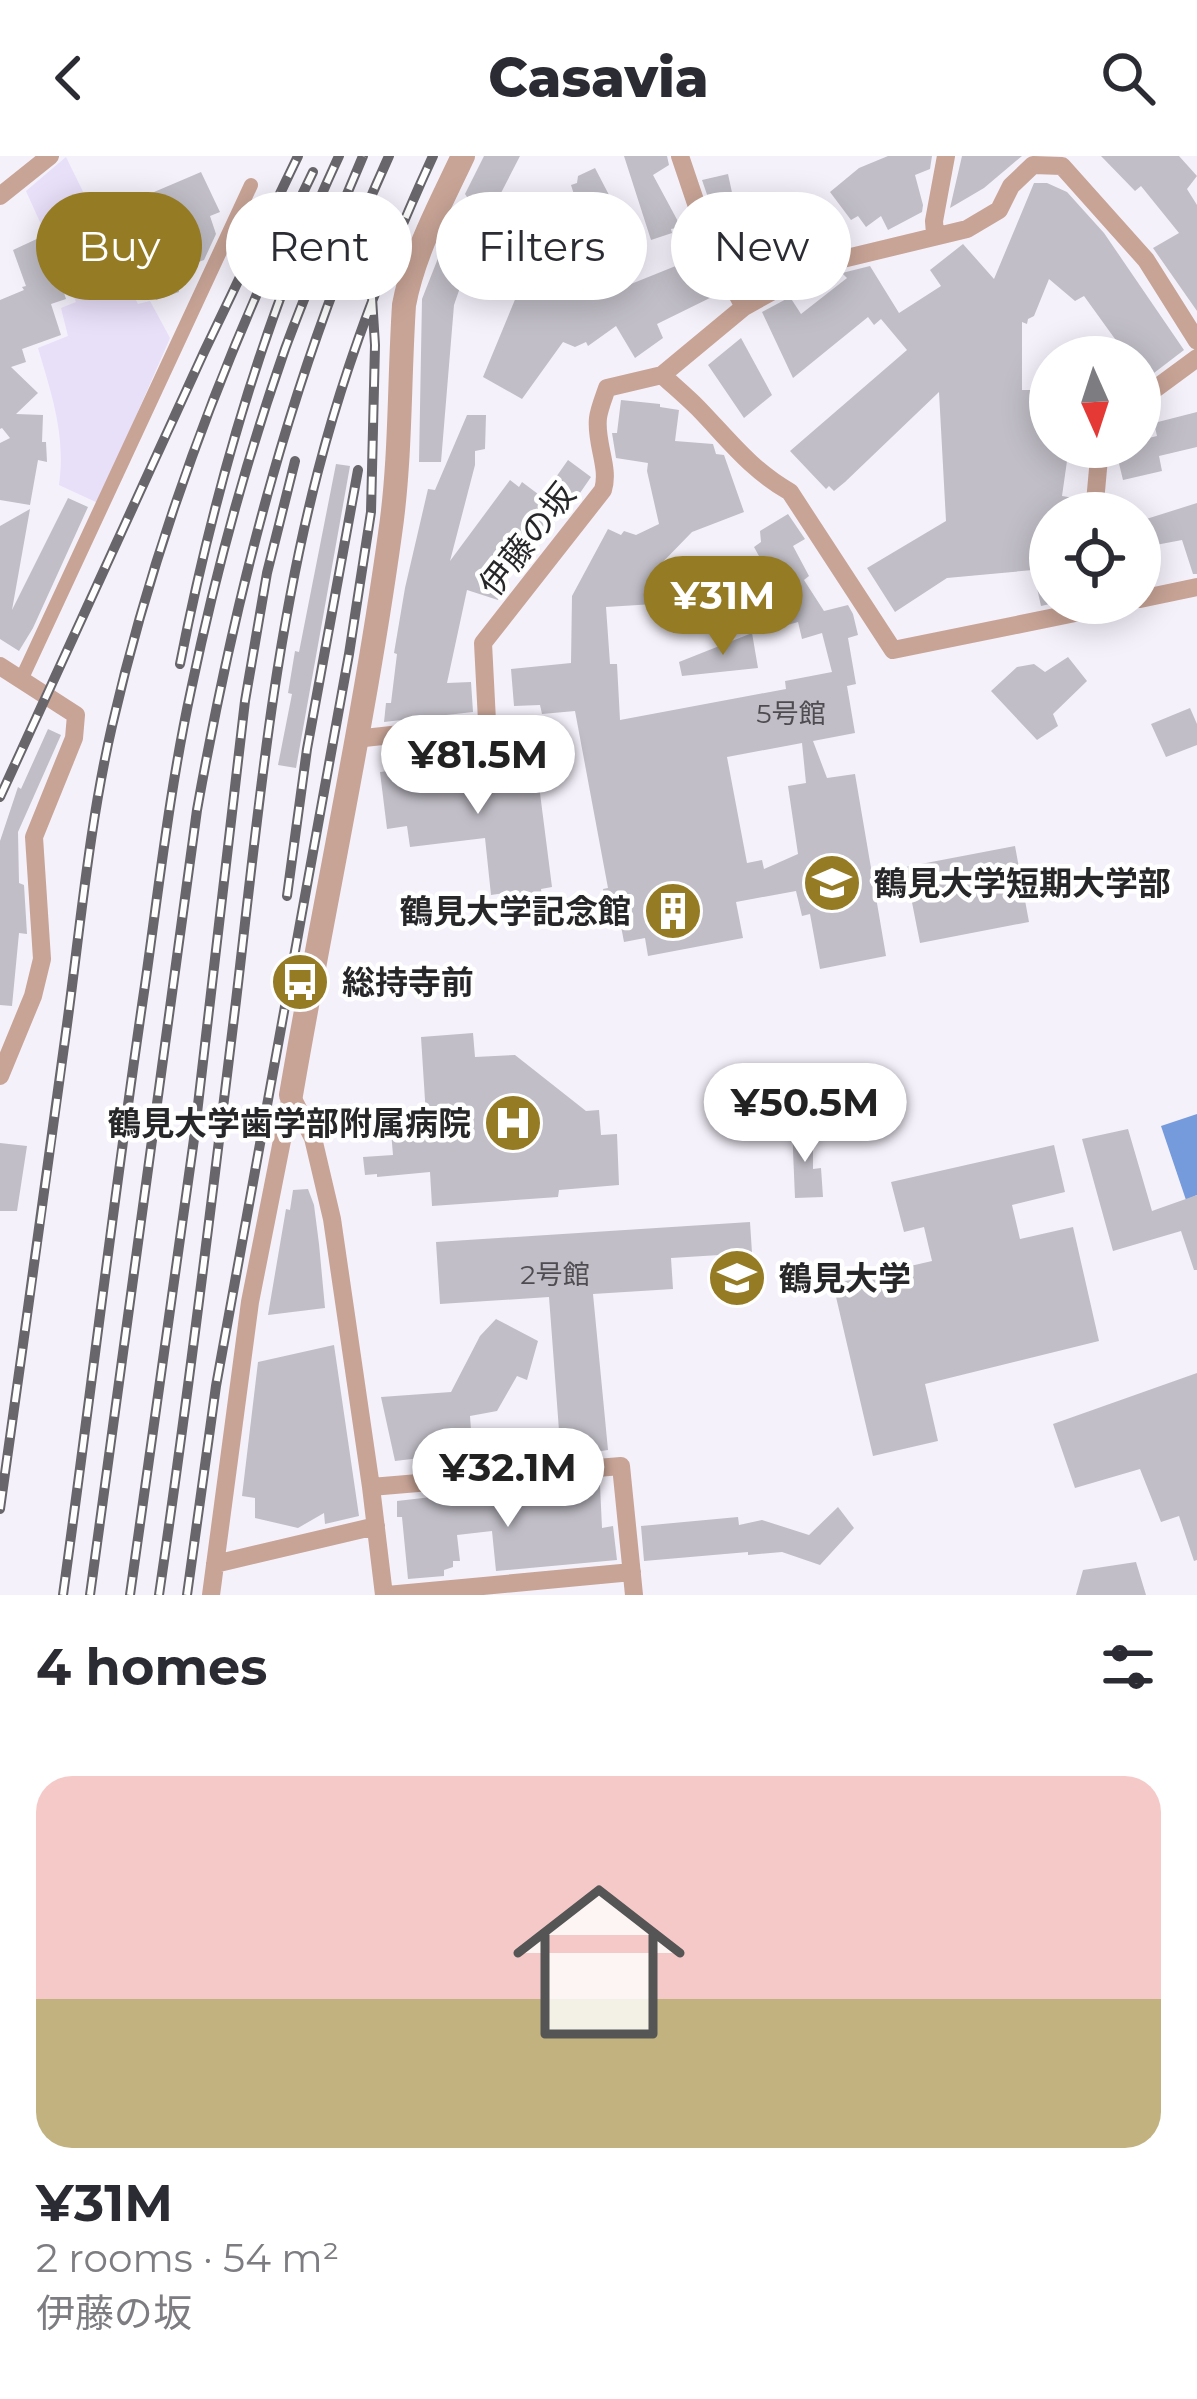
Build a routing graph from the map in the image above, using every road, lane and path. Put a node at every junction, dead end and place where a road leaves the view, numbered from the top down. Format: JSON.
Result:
{"nodes":[{"id":1,"x":50,"y":156,"type":"edge"},
{"id":2,"x":463,"y":156,"type":"edge"},
{"id":3,"x":680,"y":156,"type":"edge"},
{"id":4,"x":946,"y":156,"type":"edge"},
{"id":5,"x":251,"y":184,"type":"dead end"},
{"id":6,"x":0,"y":196,"type":"edge"},
{"id":7,"x":934,"y":234,"type":"junction"},
{"id":8,"x":744,"y":308,"type":"junction"},
{"id":9,"x":1197,"y":341,"type":"edge"},
{"id":10,"x":1197,"y":358,"type":"edge"},
{"id":11,"x":662,"y":375,"type":"junction"},
{"id":12,"x":1161,"y":385,"type":"edge"},
{"id":13,"x":1197,"y":587,"type":"edge"},
{"id":14,"x":1161,"y":595,"type":"edge"},
{"id":15,"x":1029,"y":621,"type":"edge"},
{"id":16,"x":0,"y":667,"type":"edge"},
{"id":17,"x":21,"y":680,"type":"junction"},
{"id":18,"x":355,"y":739,"type":"junction"},
{"id":19,"x":0,"y":1076,"type":"edge"},
{"id":20,"x":291,"y":1094,"type":"junction"},
{"id":21,"x":371,"y":1487,"type":"junction"},
{"id":22,"x":376,"y":1526,"type":"junction"},
{"id":23,"x":214,"y":1564,"type":"junction"},
{"id":24,"x":632,"y":1572,"type":"junction"},
{"id":25,"x":211,"y":1595,"type":"edge"},
{"id":26,"x":386,"y":1595,"type":"edge"},
{"id":27,"x":634,"y":1595,"type":"edge"}],
"edges":[{"from":1,"to":6,"type":"street"},
{"from":2,"to":18,"type":"street"},
{"from":3,"to":8,"type":"street"},
{"from":4,"to":7,"type":"street"},
{"from":5,"to":17,"type":"street"},
{"from":7,"to":8,"type":"street"},
{"from":7,"to":9,"type":"street"},
{"from":8,"to":11,"type":"street"},
{"from":10,"to":12,"type":"street"},
{"from":11,"to":15,"type":"street"},
{"from":11,"to":18,"type":"street","name":"伊藤の坂"},
{"from":13,"to":14,"type":"street"},
{"from":16,"to":17,"type":"street"},
{"from":17,"to":19,"type":"street"},
{"from":18,"to":20,"type":"street"},
{"from":20,"to":21,"type":"street"},
{"from":20,"to":23,"type":"street"},
{"from":21,"to":22,"type":"street"},
{"from":21,"to":24,"type":"street"},
{"from":22,"to":23,"type":"street"},
{"from":22,"to":26,"type":"street"},
{"from":23,"to":25,"type":"street"},
{"from":24,"to":26,"type":"street"},
{"from":24,"to":27,"type":"street"}]}
